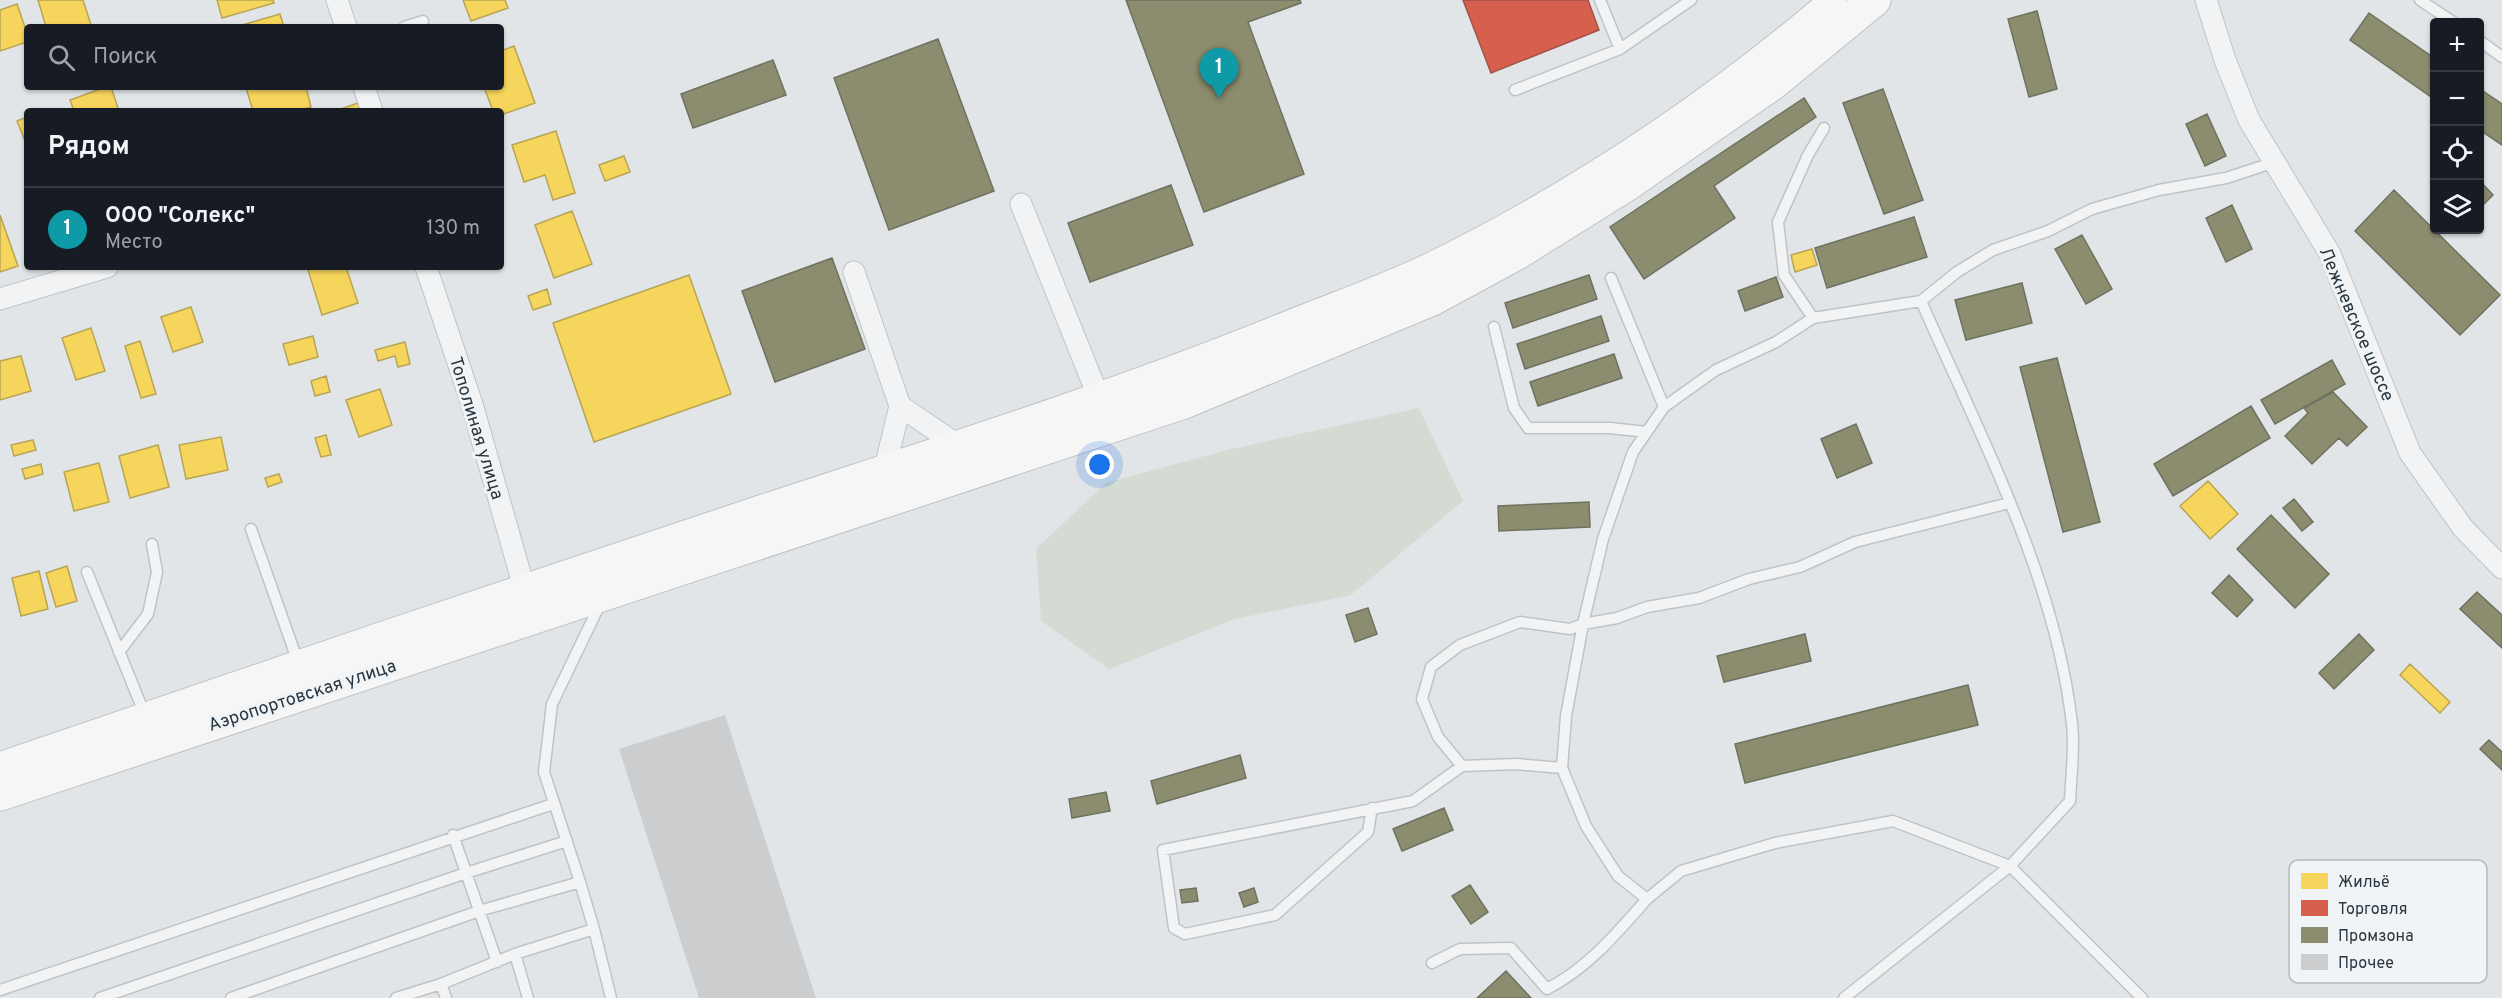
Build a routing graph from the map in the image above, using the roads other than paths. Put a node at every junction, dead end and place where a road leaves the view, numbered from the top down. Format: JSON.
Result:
{"nodes":[{"id":1,"x":337,"y":0,"type":"edge"},
{"id":2,"x":1600,"y":0,"type":"edge"},
{"id":3,"x":1691,"y":0,"type":"edge"},
{"id":4,"x":1838,"y":0,"type":"edge"},
{"id":5,"x":1874,"y":0,"type":"edge"},
{"id":6,"x":2206,"y":0,"type":"edge"},
{"id":7,"x":2420,"y":0,"type":"edge"},
{"id":8,"x":2447,"y":18,"type":"edge"},
{"id":9,"x":423,"y":21,"type":"dead end"},
{"id":10,"x":344,"y":24,"type":"edge"},
{"id":11,"x":414,"y":24,"type":"edge"},
{"id":12,"x":2484,"y":44,"type":"edge"},
{"id":13,"x":1620,"y":49,"type":"junction"},
{"id":14,"x":2502,"y":57,"type":"edge"},
{"id":15,"x":365,"y":90,"type":"edge"},
{"id":16,"x":1515,"y":90,"type":"dead end"},
{"id":17,"x":371,"y":108,"type":"edge"},
{"id":18,"x":1824,"y":128,"type":"dead end"},
{"id":19,"x":2275,"y":162,"type":"junction"},
{"id":20,"x":1021,"y":204,"type":"dead end"},
{"id":21,"x":97,"y":270,"type":"edge"},
{"id":22,"x":427,"y":270,"type":"edge"},
{"id":23,"x":854,"y":272,"type":"dead end"},
{"id":24,"x":1611,"y":278,"type":"dead end"},
{"id":25,"x":0,"y":299,"type":"edge"},
{"id":26,"x":1921,"y":301,"type":"junction"},
{"id":27,"x":1813,"y":318,"type":"junction"},
{"id":28,"x":1494,"y":327,"type":"dead end"},
{"id":29,"x":1099,"y":398,"type":"junction"},
{"id":30,"x":900,"y":406,"type":"junction"},
{"id":31,"x":1664,"y":406,"type":"junction"},
{"id":32,"x":1647,"y":432,"type":"junction"},
{"id":33,"x":959,"y":446,"type":"junction"},
{"id":34,"x":884,"y":472,"type":"junction"},
{"id":35,"x":2009,"y":503,"type":"junction"},
{"id":36,"x":251,"y":529,"type":"dead end"},
{"id":37,"x":152,"y":544,"type":"dead end"},
{"id":38,"x":2502,"y":568,"type":"edge"},
{"id":39,"x":87,"y":573,"type":"dead end"},
{"id":40,"x":525,"y":591,"type":"junction"},
{"id":41,"x":604,"y":596,"type":"junction"},
{"id":42,"x":1583,"y":624,"type":"junction"},
{"id":43,"x":119,"y":652,"type":"junction"},
{"id":44,"x":299,"y":665,"type":"junction"},
{"id":45,"x":147,"y":718,"type":"junction"},
{"id":46,"x":1462,"y":766,"type":"junction"},
{"id":47,"x":1562,"y":768,"type":"junction"},
{"id":48,"x":0,"y":769,"type":"edge"},
{"id":49,"x":0,"y":794,"type":"edge"},
{"id":50,"x":550,"y":805,"type":"dead end"},
{"id":51,"x":1372,"y":808,"type":"junction"},
{"id":52,"x":453,"y":835,"type":"junction"},
{"id":53,"x":567,"y":841,"type":"junction"},
{"id":54,"x":2010,"y":866,"type":"junction"},
{"id":55,"x":466,"y":873,"type":"junction"},
{"id":56,"x":580,"y":882,"type":"junction"},
{"id":57,"x":1647,"y":899,"type":"junction"},
{"id":58,"x":479,"y":911,"type":"junction"},
{"id":59,"x":594,"y":929,"type":"junction"},
{"id":60,"x":514,"y":954,"type":"junction"},
{"id":61,"x":497,"y":962,"type":"junction"},
{"id":62,"x":1432,"y":963,"type":"dead end"},
{"id":63,"x":441,"y":984,"type":"junction"},
{"id":64,"x":0,"y":990,"type":"edge"},
{"id":65,"x":100,"y":998,"type":"edge"},
{"id":66,"x":231,"y":998,"type":"edge"},
{"id":67,"x":396,"y":998,"type":"edge"},
{"id":68,"x":446,"y":998,"type":"edge"},
{"id":69,"x":528,"y":998,"type":"edge"},
{"id":70,"x":610,"y":998,"type":"edge"},
{"id":71,"x":1844,"y":998,"type":"edge"},
{"id":72,"x":2142,"y":998,"type":"edge"}],
"edges":[{"from":1,"to":10,"type":"street"},
{"from":2,"to":13,"type":"lane"},
{"from":3,"to":13,"type":"lane"},
{"from":4,"to":29,"type":"main road","name":"Аэропортовская улица"},
{"from":5,"to":41,"type":"main road","name":"Аэропортовская улица"},
{"from":6,"to":19,"type":"street","name":"Лежневское шоссе"},
{"from":7,"to":8,"type":"lane"},
{"from":9,"to":11,"type":"lane"},
{"from":12,"to":14,"type":"lane"},
{"from":13,"to":16,"type":"lane"},
{"from":15,"to":17,"type":"street"},
{"from":18,"to":27,"type":"lane"},
{"from":19,"to":26,"type":"lane"},
{"from":19,"to":38,"type":"street","name":"Лежневское шоссе"},
{"from":20,"to":29,"type":"street"},
{"from":21,"to":25,"type":"street"},
{"from":22,"to":40,"type":"street","name":"Тополиная улица"},
{"from":23,"to":30,"type":"street"},
{"from":24,"to":31,"type":"lane"},
{"from":26,"to":27,"type":"lane"},
{"from":26,"to":35,"type":"lane"},
{"from":27,"to":31,"type":"lane"},
{"from":28,"to":32,"type":"lane"},
{"from":29,"to":33,"type":"main road","name":"Аэропортовская улица"},
{"from":30,"to":33,"type":"street"},
{"from":30,"to":34,"type":"street"},
{"from":31,"to":32,"type":"lane"},
{"from":32,"to":42,"type":"lane"},
{"from":33,"to":34,"type":"main road","name":"Аэропортовская улица"},
{"from":34,"to":40,"type":"main road","name":"Аэропортовская улица"},
{"from":35,"to":42,"type":"lane"},
{"from":35,"to":54,"type":"lane"},
{"from":36,"to":44,"type":"lane"},
{"from":37,"to":43,"type":"lane"},
{"from":39,"to":43,"type":"lane"},
{"from":40,"to":44,"type":"main road","name":"Аэропортовская улица"},
{"from":41,"to":49,"type":"main road","name":"Аэропортовская улица"},
{"from":41,"to":53,"type":"lane"},
{"from":42,"to":46,"type":"lane"},
{"from":42,"to":47,"type":"lane"},
{"from":43,"to":45,"type":"lane"},
{"from":44,"to":45,"type":"main road","name":"Аэропортовская улица"},
{"from":45,"to":48,"type":"main road","name":"Аэропортовская улица"},
{"from":46,"to":47,"type":"lane"},
{"from":46,"to":51,"type":"lane"},
{"from":47,"to":57,"type":"lane"},
{"from":50,"to":52,"type":"lane"},
{"from":51,"to":51,"type":"lane"},
{"from":52,"to":55,"type":"lane"},
{"from":52,"to":64,"type":"lane"},
{"from":53,"to":55,"type":"lane"},
{"from":53,"to":56,"type":"lane"},
{"from":54,"to":57,"type":"lane"},
{"from":54,"to":71,"type":"lane"},
{"from":54,"to":72,"type":"lane"},
{"from":55,"to":58,"type":"lane"},
{"from":55,"to":65,"type":"lane"},
{"from":56,"to":58,"type":"lane"},
{"from":56,"to":59,"type":"lane"},
{"from":57,"to":62,"type":"lane"},
{"from":58,"to":61,"type":"lane"},
{"from":58,"to":66,"type":"lane"},
{"from":59,"to":60,"type":"lane"},
{"from":59,"to":70,"type":"lane"},
{"from":60,"to":61,"type":"lane"},
{"from":60,"to":69,"type":"lane"},
{"from":61,"to":63,"type":"lane"},
{"from":63,"to":67,"type":"lane"},
{"from":63,"to":68,"type":"lane"}]}
